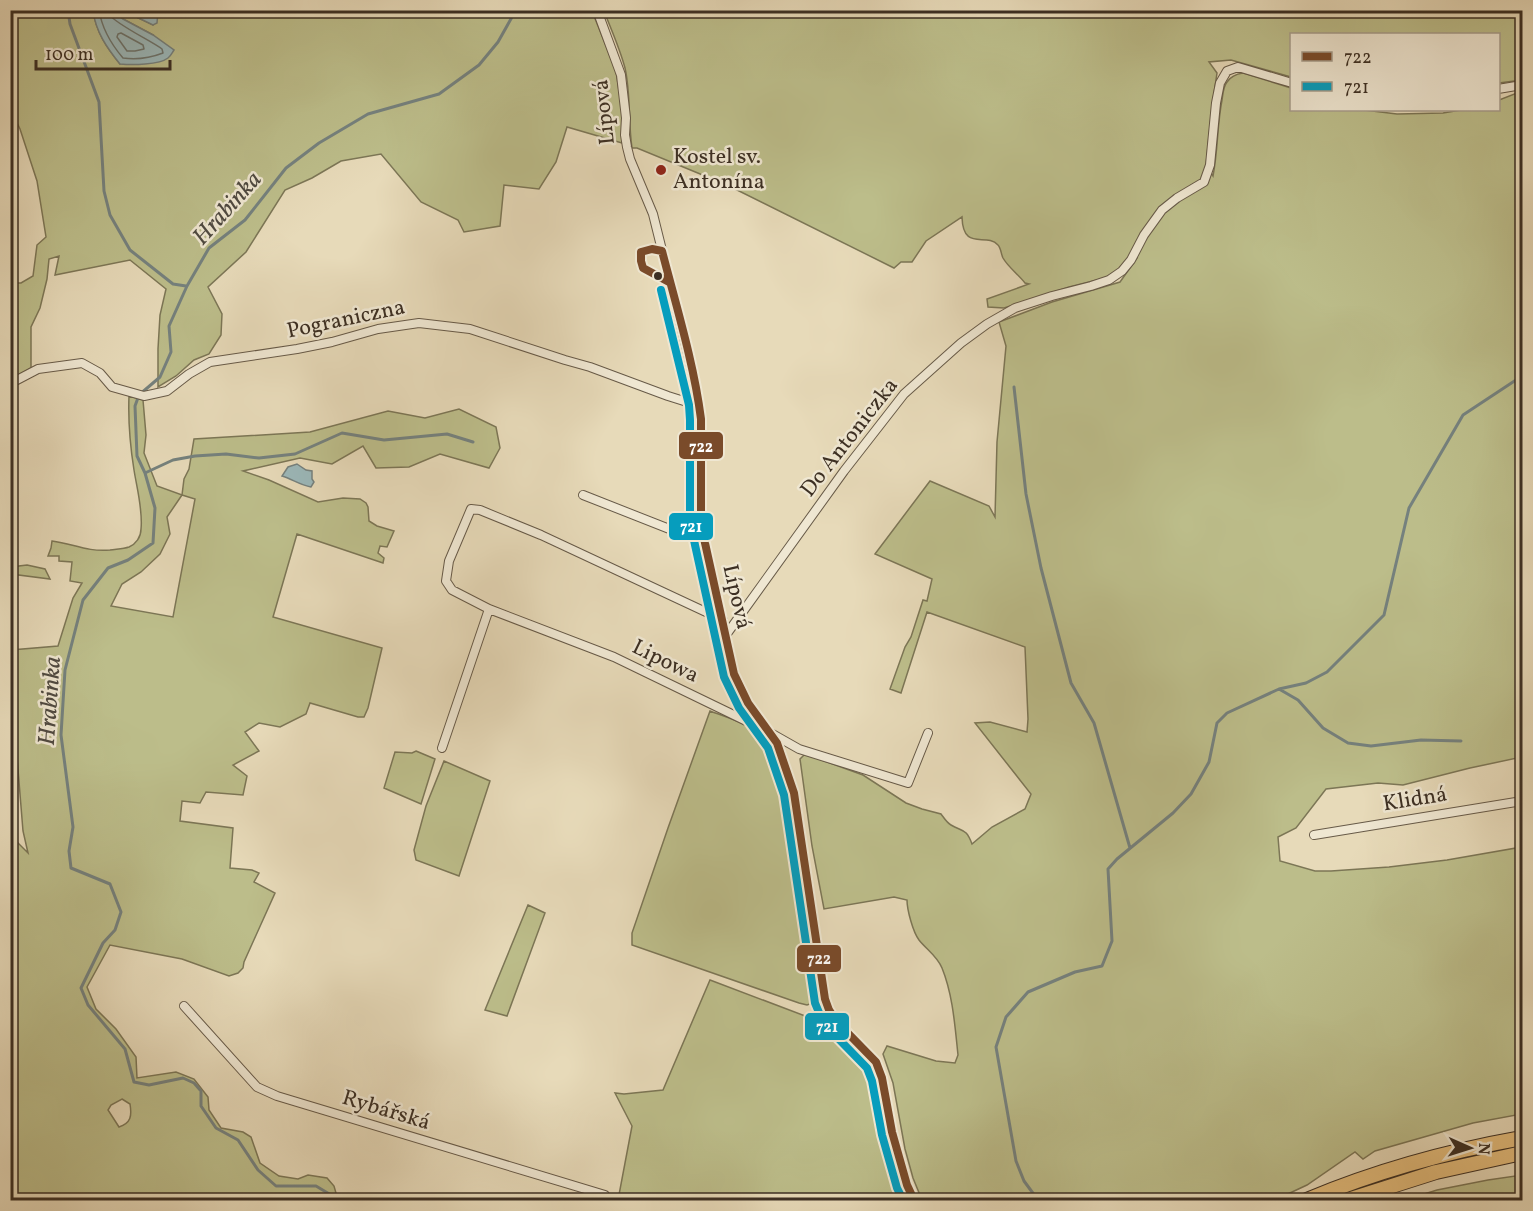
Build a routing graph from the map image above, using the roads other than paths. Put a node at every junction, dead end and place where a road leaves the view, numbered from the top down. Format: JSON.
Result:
{"nodes":[{"id":1,"x":597,"y":10,"type":"edge"},
{"id":2,"x":1290,"y":82,"type":"edge"},
{"id":3,"x":1522,"y":85,"type":"edge"},
{"id":4,"x":1500,"y":90,"type":"edge"},
{"id":5,"x":10,"y":380,"type":"edge"},
{"id":6,"x":699,"y":403,"type":"junction"},
{"id":7,"x":583,"y":495,"type":"dead end"},
{"id":8,"x":705,"y":543,"type":"junction"},
{"id":9,"x":489,"y":609,"type":"junction"},
{"id":10,"x":723,"y":620,"type":"junction"},
{"id":11,"x":726,"y":635,"type":"junction"},
{"id":12,"x":769,"y":732,"type":"junction"},
{"id":13,"x":928,"y":733,"type":"dead end"},
{"id":14,"x":442,"y":747,"type":"dead end"},
{"id":15,"x":1522,"y":801,"type":"edge"},
{"id":16,"x":1314,"y":835,"type":"dead end"},
{"id":17,"x":184,"y":1006,"type":"dead end"},
{"id":18,"x":1522,"y":1138,"type":"edge"},
{"id":19,"x":1522,"y":1153,"type":"edge"},
{"id":20,"x":608,"y":1200,"type":"edge"},
{"id":21,"x":914,"y":1200,"type":"edge"},
{"id":22,"x":1307,"y":1200,"type":"edge"},
{"id":23,"x":1348,"y":1200,"type":"edge"}],
"edges":[{"from":1,"to":6,"type":"street","name":"Lípová"},
{"from":2,"to":11,"type":"street","name":"Do Antoniczka"},
{"from":3,"to":4,"type":"street"},
{"from":5,"to":6,"type":"street","name":"Pograniczna"},
{"from":6,"to":8,"type":"street","name":"Lípová"},
{"from":7,"to":8,"type":"street"},
{"from":8,"to":10,"type":"street","name":"Lípová"},
{"from":9,"to":10,"type":"street","name":"Lipowa"},
{"from":9,"to":12,"type":"street","name":"Lipowa"},
{"from":9,"to":14,"type":"street"},
{"from":10,"to":11,"type":"street","name":"Lípová"},
{"from":11,"to":12,"type":"street","name":"Lípová"},
{"from":12,"to":13,"type":"street","name":"Lipowa"},
{"from":12,"to":21,"type":"street","name":"Lípová"},
{"from":15,"to":16,"type":"street","name":"Klidná"},
{"from":17,"to":20,"type":"street","name":"Rybářská"},
{"from":18,"to":22,"type":"highway"},
{"from":19,"to":23,"type":"highway"}]}
